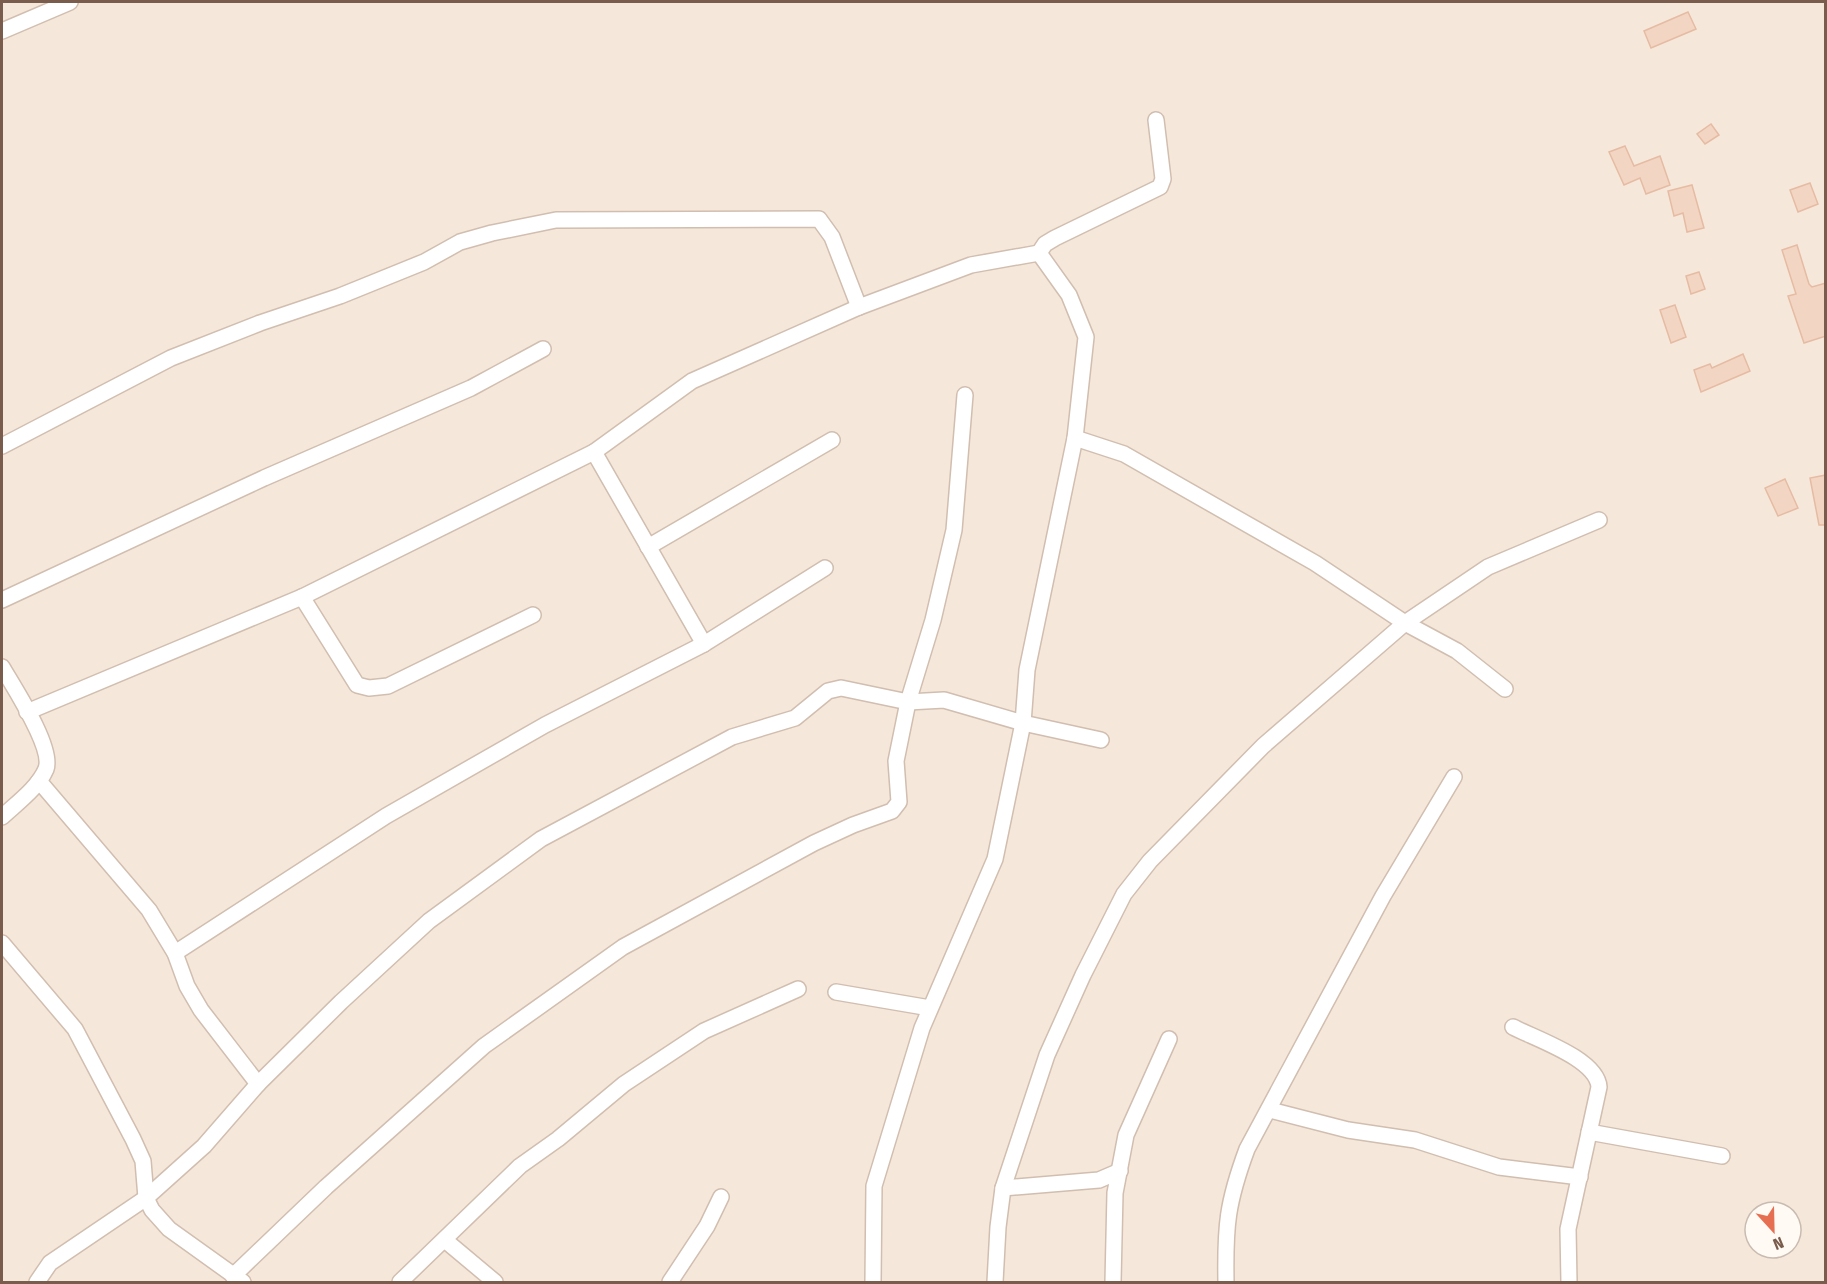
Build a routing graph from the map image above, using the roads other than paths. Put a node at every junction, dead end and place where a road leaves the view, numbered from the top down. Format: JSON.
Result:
{"nodes":[{"id":1,"x":70,"y":2,"type":"edge"},
{"id":2,"x":2,"y":31,"type":"edge"},
{"id":3,"x":1156,"y":120,"type":"dead end"},
{"id":4,"x":1039,"y":253,"type":"junction"},
{"id":5,"x":859,"y":307,"type":"junction"},
{"id":6,"x":543,"y":349,"type":"dead end"},
{"id":7,"x":965,"y":395,"type":"dead end"},
{"id":8,"x":1075,"y":438,"type":"junction"},
{"id":9,"x":832,"y":440,"type":"dead end"},
{"id":10,"x":2,"y":446,"type":"edge"},
{"id":11,"x":594,"y":452,"type":"junction"},
{"id":12,"x":1599,"y":520,"type":"dead end"},
{"id":13,"x":648,"y":547,"type":"junction"},
{"id":14,"x":825,"y":568,"type":"dead end"},
{"id":15,"x":302,"y":597,"type":"junction"},
{"id":16,"x":2,"y":600,"type":"edge"},
{"id":17,"x":533,"y":615,"type":"dead end"},
{"id":18,"x":1405,"y":623,"type":"junction"},
{"id":19,"x":704,"y":644,"type":"junction"},
{"id":20,"x":2,"y":667,"type":"edge"},
{"id":21,"x":1505,"y":689,"type":"dead end"},
{"id":22,"x":908,"y":702,"type":"junction"},
{"id":23,"x":27,"y":712,"type":"junction"},
{"id":24,"x":1023,"y":723,"type":"junction"},
{"id":25,"x":1101,"y":740,"type":"dead end"},
{"id":26,"x":1454,"y":777,"type":"dead end"},
{"id":27,"x":39,"y":781,"type":"junction"},
{"id":28,"x":2,"y":817,"type":"edge"},
{"id":29,"x":2,"y":943,"type":"edge"},
{"id":30,"x":175,"y":953,"type":"junction"},
{"id":31,"x":798,"y":989,"type":"dead end"},
{"id":32,"x":836,"y":992,"type":"dead end"},
{"id":33,"x":930,"y":1008,"type":"junction"},
{"id":34,"x":1513,"y":1027,"type":"dead end"},
{"id":35,"x":1169,"y":1039,"type":"dead end"},
{"id":36,"x":258,"y":1084,"type":"junction"},
{"id":37,"x":1270,"y":1110,"type":"junction"},
{"id":38,"x":1589,"y":1132,"type":"junction"},
{"id":39,"x":1722,"y":1156,"type":"dead end"},
{"id":40,"x":1120,"y":1171,"type":"junction"},
{"id":41,"x":1580,"y":1177,"type":"junction"},
{"id":42,"x":1004,"y":1188,"type":"junction"},
{"id":43,"x":721,"y":1197,"type":"dead end"},
{"id":44,"x":146,"y":1198,"type":"junction"},
{"id":45,"x":446,"y":1241,"type":"junction"},
{"id":46,"x":238,"y":1279,"type":"edge"},
{"id":47,"x":37,"y":1282,"type":"edge"},
{"id":48,"x":400,"y":1282,"type":"edge"},
{"id":49,"x":495,"y":1282,"type":"edge"},
{"id":50,"x":670,"y":1282,"type":"edge"},
{"id":51,"x":873,"y":1282,"type":"edge"},
{"id":52,"x":995,"y":1282,"type":"edge"},
{"id":53,"x":1113,"y":1282,"type":"edge"},
{"id":54,"x":1226,"y":1282,"type":"edge"},
{"id":55,"x":1569,"y":1282,"type":"edge"}],
"edges":[{"from":1,"to":2,"type":"street"},
{"from":3,"to":4,"type":"street"},
{"from":4,"to":5,"type":"street"},
{"from":4,"to":8,"type":"street"},
{"from":5,"to":10,"type":"street"},
{"from":5,"to":11,"type":"street"},
{"from":6,"to":16,"type":"street"},
{"from":7,"to":22,"type":"street"},
{"from":8,"to":18,"type":"street"},
{"from":8,"to":24,"type":"street"},
{"from":9,"to":13,"type":"street"},
{"from":11,"to":13,"type":"street"},
{"from":11,"to":15,"type":"street"},
{"from":12,"to":18,"type":"street"},
{"from":13,"to":19,"type":"street"},
{"from":14,"to":19,"type":"street"},
{"from":15,"to":17,"type":"street"},
{"from":15,"to":23,"type":"street"},
{"from":18,"to":21,"type":"street"},
{"from":18,"to":42,"type":"street"},
{"from":19,"to":30,"type":"street"},
{"from":20,"to":23,"type":"street"},
{"from":22,"to":24,"type":"street"},
{"from":22,"to":36,"type":"street"},
{"from":22,"to":46,"type":"street"},
{"from":23,"to":27,"type":"street"},
{"from":24,"to":25,"type":"street"},
{"from":24,"to":33,"type":"street"},
{"from":26,"to":37,"type":"street"},
{"from":27,"to":28,"type":"street"},
{"from":27,"to":30,"type":"street"},
{"from":29,"to":44,"type":"street"},
{"from":30,"to":36,"type":"street"},
{"from":31,"to":45,"type":"street"},
{"from":32,"to":33,"type":"street"},
{"from":33,"to":51,"type":"street"},
{"from":34,"to":38,"type":"street"},
{"from":35,"to":40,"type":"street"},
{"from":36,"to":44,"type":"street"},
{"from":37,"to":41,"type":"street"},
{"from":37,"to":54,"type":"street"},
{"from":38,"to":39,"type":"street"},
{"from":38,"to":41,"type":"street"},
{"from":40,"to":42,"type":"street"},
{"from":40,"to":53,"type":"street"},
{"from":41,"to":55,"type":"street"},
{"from":42,"to":52,"type":"street"},
{"from":43,"to":50,"type":"street"},
{"from":44,"to":46,"type":"street"},
{"from":44,"to":47,"type":"street"},
{"from":45,"to":48,"type":"street"},
{"from":45,"to":49,"type":"street"}]}
